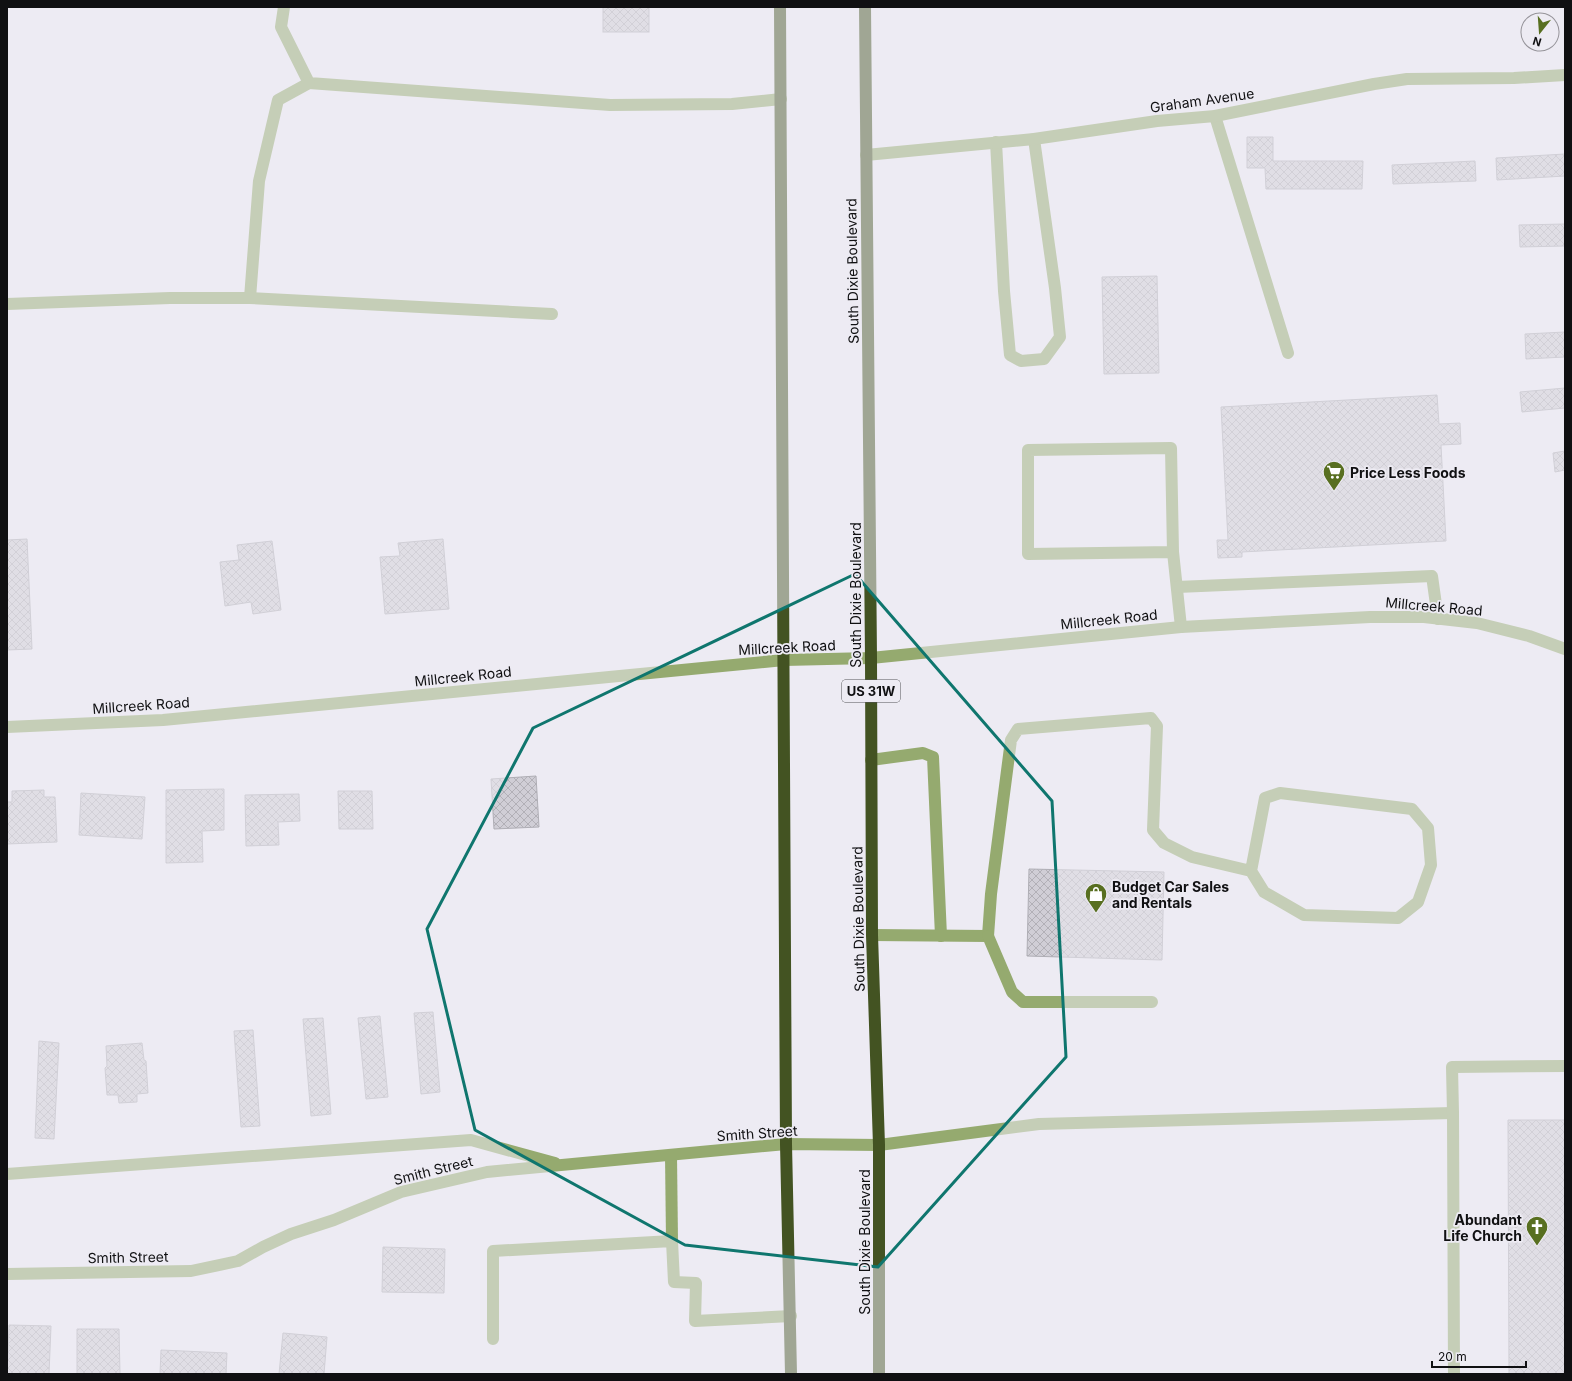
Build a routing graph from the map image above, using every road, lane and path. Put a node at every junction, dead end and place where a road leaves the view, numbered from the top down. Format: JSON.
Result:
{"nodes":[{"id":1,"x":284,"y":7,"type":"edge"},
{"id":2,"x":780,"y":7,"type":"edge"},
{"id":3,"x":865,"y":7,"type":"edge"},
{"id":4,"x":1565,"y":75,"type":"edge"},
{"id":5,"x":309,"y":83,"type":"junction"},
{"id":6,"x":781,"y":99,"type":"junction"},
{"id":7,"x":1215,"y":116,"type":"junction"},
{"id":8,"x":1034,"y":139,"type":"junction"},
{"id":9,"x":996,"y":142,"type":"junction"},
{"id":10,"x":866,"y":155,"type":"junction"},
{"id":11,"x":250,"y":298,"type":"junction"},
{"id":12,"x":7,"y":304,"type":"edge"},
{"id":13,"x":552,"y":314,"type":"dead end"},
{"id":14,"x":1288,"y":353,"type":"dead end"},
{"id":15,"x":1173,"y":552,"type":"junction"},
{"id":16,"x":1177,"y":587,"type":"junction"},
{"id":17,"x":1438,"y":619,"type":"junction"},
{"id":18,"x":1181,"y":627,"type":"junction"},
{"id":19,"x":1565,"y":649,"type":"edge"},
{"id":20,"x":871,"y":658,"type":"junction"},
{"id":21,"x":784,"y":660,"type":"junction"},
{"id":22,"x":7,"y":727,"type":"edge"},
{"id":23,"x":871,"y":760,"type":"junction"},
{"id":24,"x":1251,"y":871,"type":"junction"},
{"id":25,"x":872,"y":935,"type":"junction"},
{"id":26,"x":941,"y":936,"type":"junction"},
{"id":27,"x":988,"y":936,"type":"junction"},
{"id":28,"x":1152,"y":1002,"type":"dead end"},
{"id":29,"x":1565,"y":1066,"type":"edge"},
{"id":30,"x":1453,"y":1113,"type":"junction"},
{"id":31,"x":786,"y":1144,"type":"junction"},
{"id":32,"x":879,"y":1145,"type":"junction"},
{"id":33,"x":672,"y":1155,"type":"junction"},
{"id":34,"x":562,"y":1165,"type":"junction"},
{"id":35,"x":7,"y":1174,"type":"edge"},
{"id":36,"x":672,"y":1241,"type":"junction"},
{"id":37,"x":7,"y":1274,"type":"edge"},
{"id":38,"x":791,"y":1316,"type":"junction"},
{"id":39,"x":493,"y":1339,"type":"dead end"},
{"id":40,"x":791,"y":1374,"type":"edge"},
{"id":41,"x":879,"y":1374,"type":"edge"},
{"id":42,"x":1454,"y":1374,"type":"edge"}],
"edges":[{"from":1,"to":5,"type":"street"},
{"from":2,"to":6,"type":"highway"},
{"from":3,"to":10,"type":"highway","name":"South Dixie Boulevard","number":"US 31W"},
{"from":4,"to":7,"type":"street","name":"Graham Avenue"},
{"from":5,"to":6,"type":"street"},
{"from":5,"to":11,"type":"street"},
{"from":6,"to":21,"type":"highway"},
{"from":7,"to":8,"type":"street","name":"Graham Avenue"},
{"from":7,"to":14,"type":"street"},
{"from":8,"to":9,"type":"street","name":"Graham Avenue"},
{"from":8,"to":9,"type":"street"},
{"from":9,"to":10,"type":"street","name":"Graham Avenue"},
{"from":10,"to":20,"type":"highway","name":"South Dixie Boulevard","number":"US 31W"},
{"from":11,"to":12,"type":"street"},
{"from":11,"to":13,"type":"street"},
{"from":15,"to":15,"type":"street"},
{"from":15,"to":16,"type":"street"},
{"from":16,"to":17,"type":"street"},
{"from":16,"to":18,"type":"street"},
{"from":17,"to":18,"type":"street","name":"Millcreek Road"},
{"from":17,"to":19,"type":"street","name":"Millcreek Road"},
{"from":18,"to":20,"type":"street","name":"Millcreek Road"},
{"from":20,"to":21,"type":"street","name":"Millcreek Road"},
{"from":20,"to":23,"type":"highway","name":"South Dixie Boulevard","number":"US 31W"},
{"from":21,"to":22,"type":"street","name":"Millcreek Road"},
{"from":21,"to":31,"type":"highway"},
{"from":23,"to":25,"type":"highway","name":"South Dixie Boulevard","number":"US 31W"},
{"from":23,"to":26,"type":"street"},
{"from":24,"to":24,"type":"street"},
{"from":24,"to":27,"type":"street"},
{"from":25,"to":26,"type":"street"},
{"from":25,"to":32,"type":"highway","name":"South Dixie Boulevard","number":"US 31W"},
{"from":26,"to":27,"type":"street"},
{"from":27,"to":28,"type":"street"},
{"from":29,"to":30,"type":"street"},
{"from":30,"to":32,"type":"street","name":"Smith Street"},
{"from":30,"to":42,"type":"street"},
{"from":31,"to":32,"type":"street","name":"Smith Street"},
{"from":31,"to":33,"type":"street","name":"Smith Street"},
{"from":31,"to":38,"type":"highway"},
{"from":32,"to":41,"type":"highway","name":"South Dixie Boulevard","number":"US 31W"},
{"from":33,"to":34,"type":"street","name":"Smith Street"},
{"from":33,"to":36,"type":"street"},
{"from":34,"to":35,"type":"street"},
{"from":34,"to":37,"type":"street","name":"Smith Street"},
{"from":36,"to":38,"type":"street"},
{"from":36,"to":39,"type":"street"},
{"from":38,"to":40,"type":"highway"}]}
